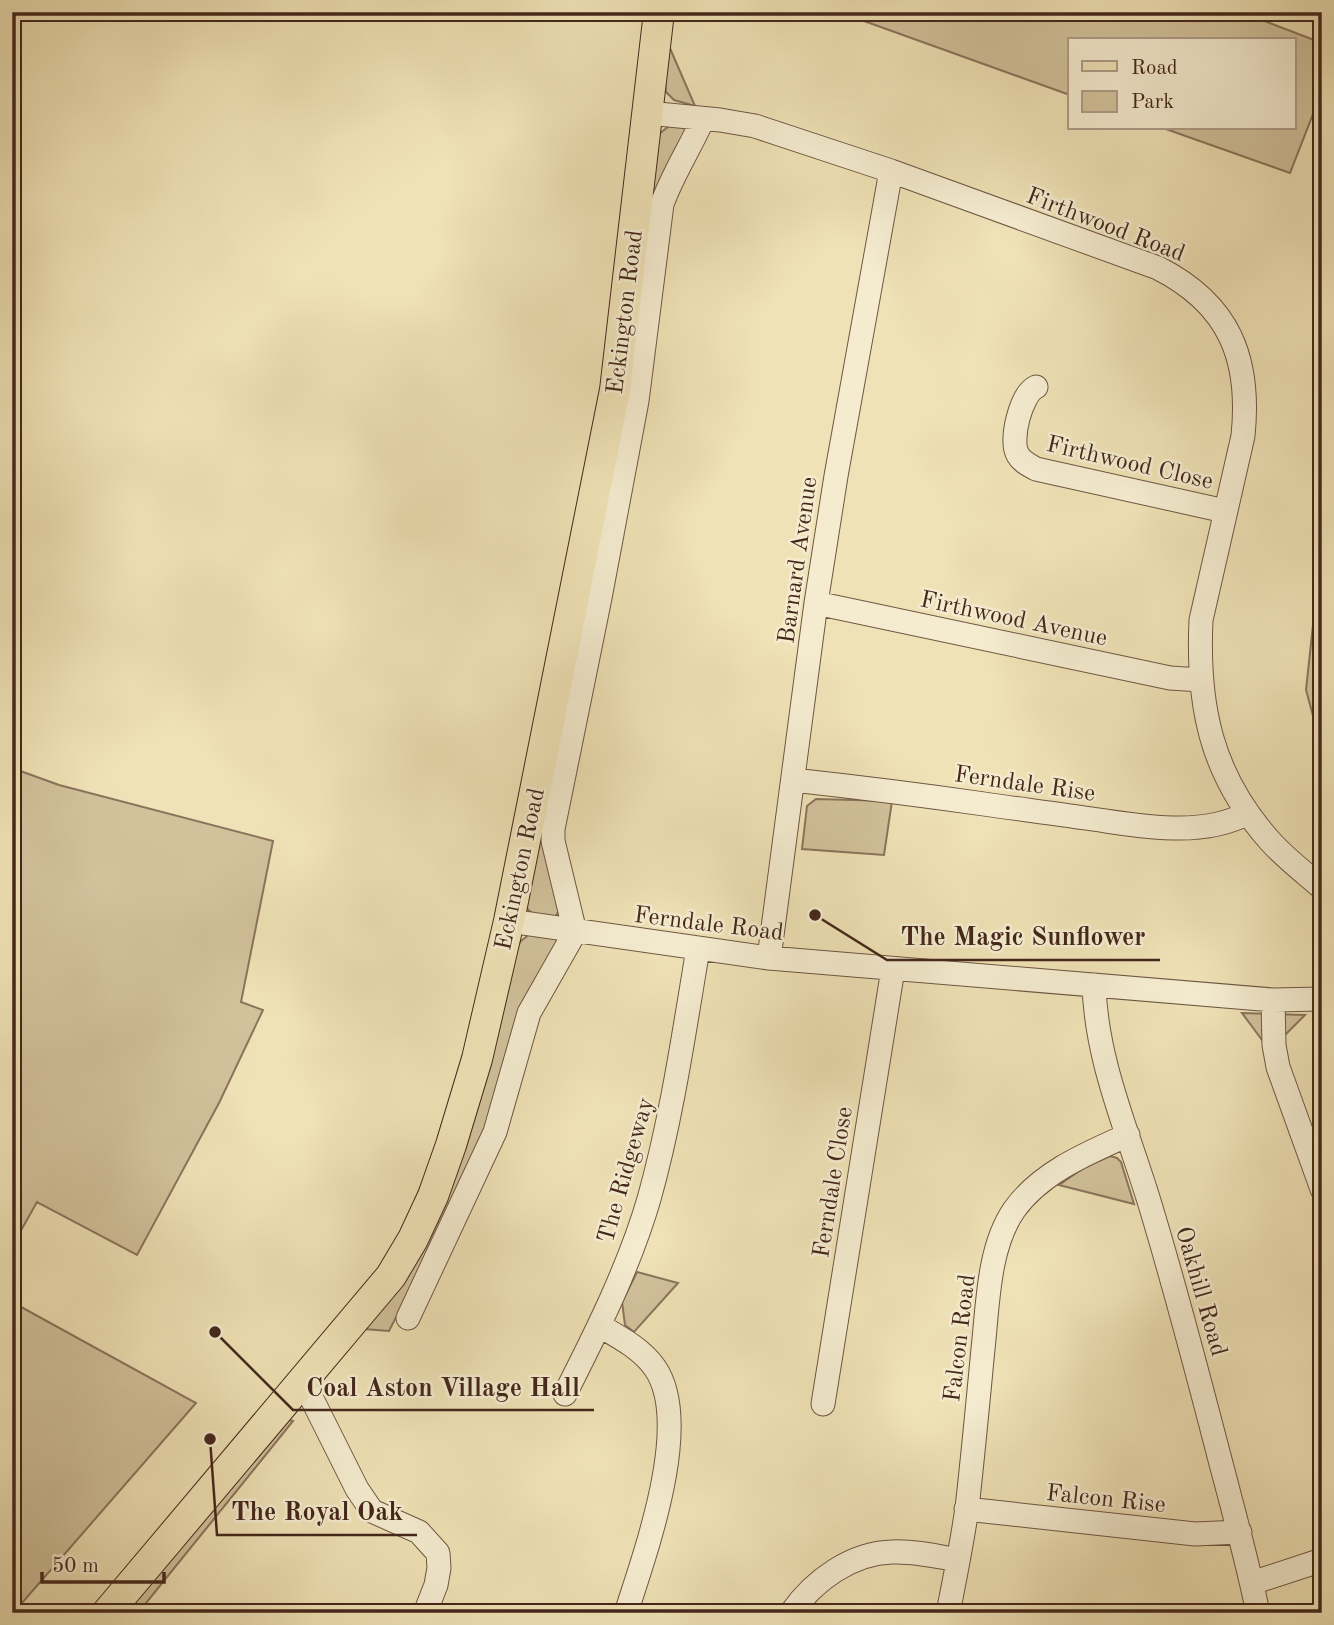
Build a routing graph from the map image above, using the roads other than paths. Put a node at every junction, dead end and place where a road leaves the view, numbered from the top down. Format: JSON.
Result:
{"nodes":[{"id":1,"x":659,"y":12,"type":"edge"},
{"id":2,"x":648,"y":113,"type":"junction"},
{"id":3,"x":703,"y":119,"type":"junction"},
{"id":4,"x":891,"y":172,"type":"junction"},
{"id":5,"x":1036,"y":387,"type":"dead end"},
{"id":6,"x":1225,"y":511,"type":"junction"},
{"id":7,"x":816,"y":603,"type":"junction"},
{"id":8,"x":1202,"y":680,"type":"junction"},
{"id":9,"x":793,"y":780,"type":"junction"},
{"id":10,"x":1248,"y":813,"type":"junction"},
{"id":11,"x":1322,"y":888,"type":"edge"},
{"id":12,"x":509,"y":921,"type":"junction"},
{"id":13,"x":575,"y":932,"type":"junction"},
{"id":14,"x":698,"y":949,"type":"junction"},
{"id":15,"x":769,"y":958,"type":"junction"},
{"id":16,"x":893,"y":969,"type":"junction"},
{"id":17,"x":1094,"y":985,"type":"junction"},
{"id":18,"x":1322,"y":999,"type":"edge"},
{"id":19,"x":1273,"y":1000,"type":"junction"},
{"id":20,"x":1129,"y":1135,"type":"junction"},
{"id":21,"x":1322,"y":1189,"type":"edge"},
{"id":22,"x":408,"y":1318,"type":"dead end"},
{"id":23,"x":600,"y":1326,"type":"junction"},
{"id":24,"x":303,"y":1381,"type":"junction"},
{"id":25,"x":565,"y":1394,"type":"dead end"},
{"id":26,"x":823,"y":1404,"type":"dead end"},
{"id":27,"x":966,"y":1509,"type":"junction"},
{"id":28,"x":1240,"y":1532,"type":"junction"},
{"id":29,"x":958,"y":1560,"type":"junction"},
{"id":30,"x":1322,"y":1560,"type":"edge"},
{"id":31,"x":1252,"y":1583,"type":"junction"},
{"id":32,"x":107,"y":1613,"type":"edge"},
{"id":33,"x":425,"y":1613,"type":"edge"},
{"id":34,"x":626,"y":1613,"type":"edge"},
{"id":35,"x":791,"y":1613,"type":"edge"},
{"id":36,"x":948,"y":1613,"type":"edge"},
{"id":37,"x":1258,"y":1613,"type":"edge"}],
"edges":[{"from":1,"to":2,"type":"main road","name":"Eckington Road"},
{"from":2,"to":3,"type":"street","name":"Firthwood Road"},
{"from":2,"to":12,"type":"main road","name":"Eckington Road"},
{"from":3,"to":4,"type":"street","name":"Firthwood Road"},
{"from":3,"to":13,"type":"street","name":"Eckington Road"},
{"from":4,"to":6,"type":"street","name":"Firthwood Road"},
{"from":4,"to":7,"type":"street","name":"Barnard Avenue"},
{"from":5,"to":6,"type":"street","name":"Firthwood Close"},
{"from":6,"to":8,"type":"street","name":"Firthwood Road"},
{"from":7,"to":8,"type":"street","name":"Firthwood Avenue"},
{"from":7,"to":9,"type":"street","name":"Barnard Avenue"},
{"from":8,"to":10,"type":"street","name":"Firthwood Road"},
{"from":9,"to":10,"type":"street","name":"Ferndale Rise"},
{"from":9,"to":15,"type":"street","name":"Barnard Avenue"},
{"from":10,"to":11,"type":"street","name":"Firthwood Road"},
{"from":12,"to":13,"type":"street","name":"Ferndale Road"},
{"from":12,"to":24,"type":"main road","name":"Eckington Road"},
{"from":13,"to":14,"type":"street","name":"Ferndale Road"},
{"from":13,"to":22,"type":"street"},
{"from":14,"to":15,"type":"street","name":"Ferndale Road"},
{"from":14,"to":23,"type":"street","name":"The Ridgeway"},
{"from":15,"to":16,"type":"street","name":"Ferndale Road"},
{"from":16,"to":17,"type":"street","name":"Ferndale Road"},
{"from":16,"to":26,"type":"street","name":"Ferndale Close"},
{"from":17,"to":19,"type":"street","name":"Ferndale Road"},
{"from":17,"to":20,"type":"street","name":"Oakhill Road"},
{"from":18,"to":19,"type":"street","name":"Ferndale Road"},
{"from":19,"to":21,"type":"street"},
{"from":20,"to":27,"type":"street","name":"Falcon Road"},
{"from":20,"to":28,"type":"street","name":"Oakhill Road"},
{"from":23,"to":25,"type":"street","name":"The Ridgeway"},
{"from":23,"to":34,"type":"street"},
{"from":24,"to":32,"type":"main road","name":"Eckington Road"},
{"from":24,"to":33,"type":"street"},
{"from":27,"to":28,"type":"street","name":"Falcon Rise"},
{"from":27,"to":29,"type":"street","name":"Falcon Road"},
{"from":28,"to":31,"type":"street","name":"Oakhill Road"},
{"from":29,"to":35,"type":"street"},
{"from":29,"to":36,"type":"street","name":"Falcon Road"},
{"from":30,"to":31,"type":"street"},
{"from":31,"to":37,"type":"street","name":"Oakhill Road"}]}
